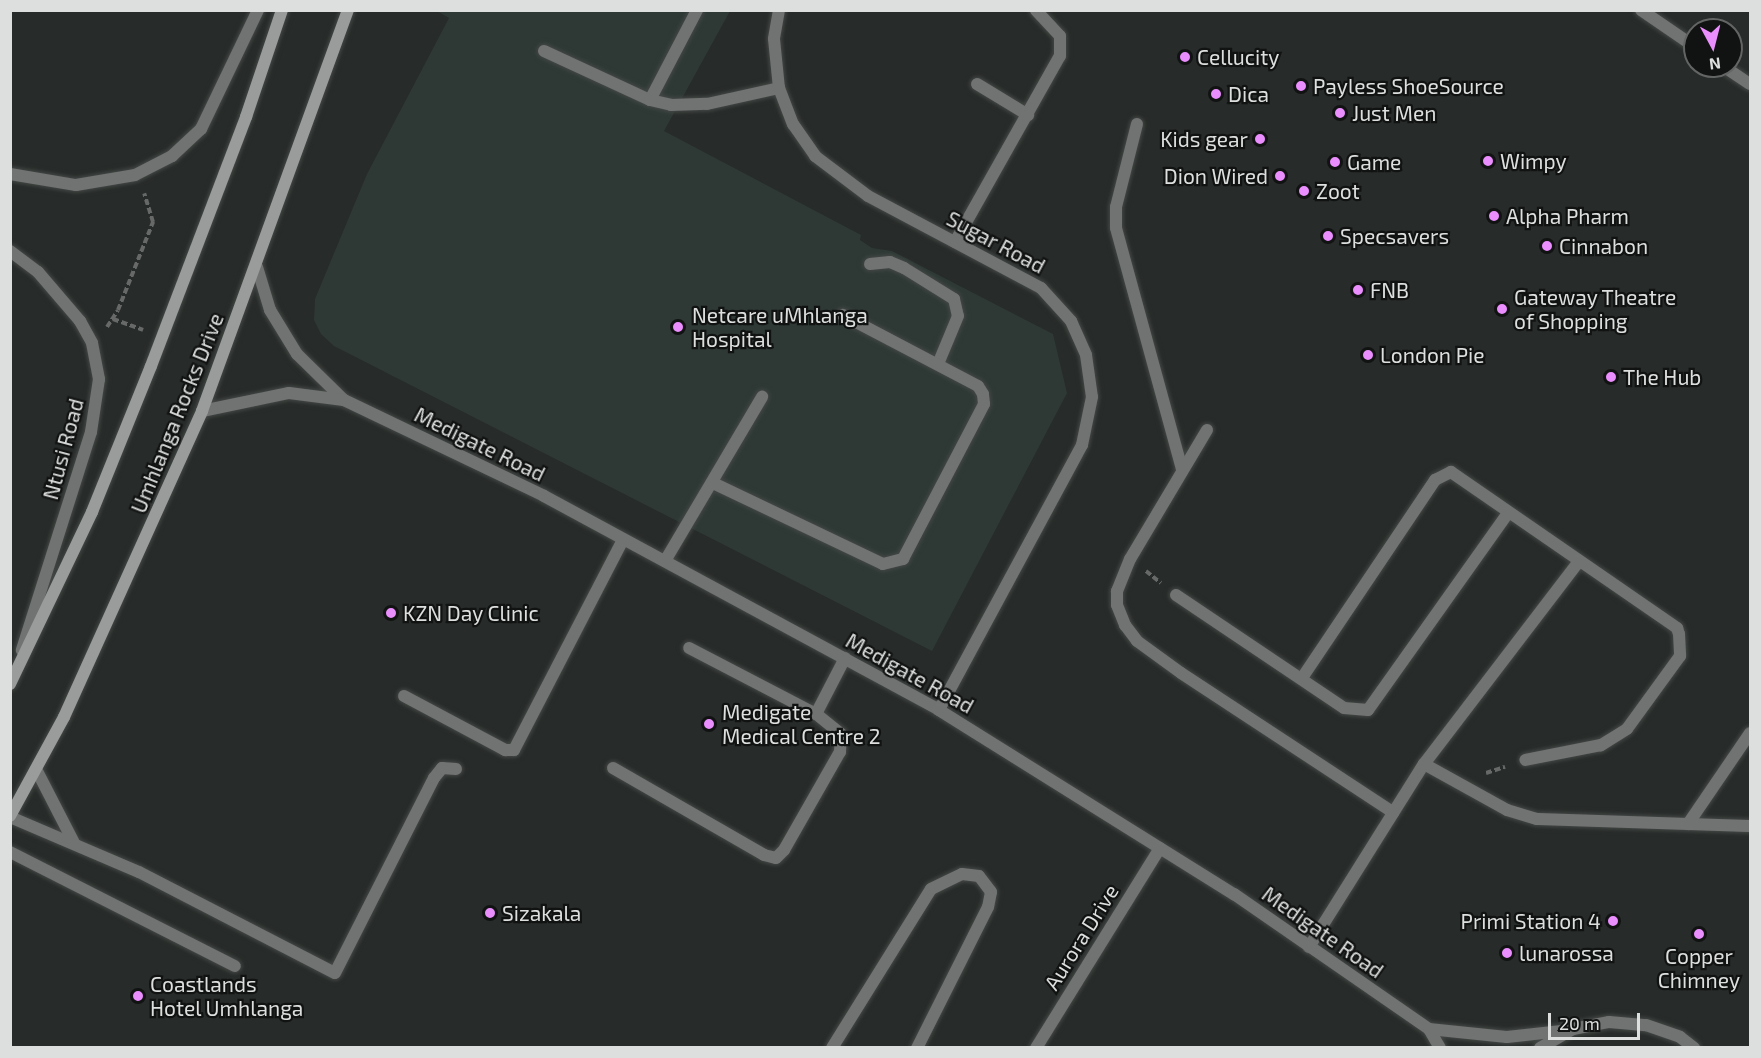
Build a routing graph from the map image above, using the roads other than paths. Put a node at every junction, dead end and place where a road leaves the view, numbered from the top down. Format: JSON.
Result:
{"nodes":[{"id":1,"x":258,"y":10,"type":"edge"},
{"id":2,"x":282,"y":10,"type":"edge"},
{"id":3,"x":348,"y":10,"type":"edge"},
{"id":4,"x":697,"y":10,"type":"edge"},
{"id":5,"x":779,"y":10,"type":"edge"},
{"id":6,"x":1036,"y":10,"type":"edge"},
{"id":7,"x":1641,"y":10,"type":"edge"},
{"id":8,"x":1683,"y":39,"type":"edge"},
{"id":9,"x":543,"y":51,"type":"dead end"},
{"id":10,"x":977,"y":84,"type":"dead end"},
{"id":11,"x":779,"y":88,"type":"junction"},
{"id":12,"x":650,"y":100,"type":"junction"},
{"id":13,"x":1028,"y":115,"type":"junction"},
{"id":14,"x":1137,"y":124,"type":"dead end"},
{"id":15,"x":10,"y":174,"type":"edge"},
{"id":16,"x":955,"y":242,"type":"junction"},
{"id":17,"x":10,"y":251,"type":"edge"},
{"id":18,"x":870,"y":264,"type":"dead end"},
{"id":19,"x":257,"y":267,"type":"junction"},
{"id":20,"x":843,"y":315,"type":"dead end"},
{"id":21,"x":938,"y":364,"type":"junction"},
{"id":22,"x":762,"y":397,"type":"dead end"},
{"id":23,"x":344,"y":400,"type":"junction"},
{"id":24,"x":202,"y":411,"type":"junction"},
{"id":25,"x":1207,"y":430,"type":"dead end"},
{"id":26,"x":1182,"y":469,"type":"junction"},
{"id":27,"x":713,"y":483,"type":"junction"},
{"id":28,"x":1508,"y":513,"type":"junction"},
{"id":29,"x":623,"y":540,"type":"junction"},
{"id":30,"x":665,"y":561,"type":"junction"},
{"id":31,"x":1579,"y":561,"type":"junction"},
{"id":32,"x":1176,"y":594,"type":"road end"},
{"id":33,"x":689,"y":648,"type":"dead end"},
{"id":34,"x":845,"y":658,"type":"junction"},
{"id":35,"x":1302,"y":678,"type":"junction"},
{"id":36,"x":11,"y":683,"type":"edge"},
{"id":37,"x":404,"y":696,"type":"dead end"},
{"id":38,"x":939,"y":710,"type":"junction"},
{"id":39,"x":816,"y":714,"type":"junction"},
{"id":40,"x":1750,"y":733,"type":"edge"},
{"id":41,"x":1525,"y":760,"type":"dead end"},
{"id":42,"x":1424,"y":764,"type":"junction"},
{"id":43,"x":456,"y":768,"type":"dead end"},
{"id":44,"x":613,"y":768,"type":"dead end"},
{"id":45,"x":36,"y":769,"type":"junction"},
{"id":46,"x":1393,"y":812,"type":"junction"},
{"id":47,"x":10,"y":816,"type":"edge"},
{"id":48,"x":1688,"y":824,"type":"junction"},
{"id":49,"x":1750,"y":826,"type":"edge"},
{"id":50,"x":74,"y":843,"type":"junction"},
{"id":51,"x":1160,"y":848,"type":"junction"},
{"id":52,"x":10,"y":852,"type":"edge"},
{"id":53,"x":1309,"y":947,"type":"junction"},
{"id":54,"x":235,"y":966,"type":"dead end"},
{"id":55,"x":1429,"y":1029,"type":"junction"},
{"id":56,"x":1573,"y":1029,"type":"junction"},
{"id":57,"x":832,"y":1047,"type":"edge"},
{"id":58,"x":916,"y":1047,"type":"edge"},
{"id":59,"x":1036,"y":1047,"type":"edge"},
{"id":60,"x":1440,"y":1047,"type":"edge"},
{"id":61,"x":1540,"y":1047,"type":"edge"},
{"id":62,"x":1695,"y":1047,"type":"edge"}],
"edges":[{"from":1,"to":15,"type":"street"},
{"from":2,"to":36,"type":"main road","name":"Umhlanga Rocks Drive"},
{"from":3,"to":19,"type":"main road","name":"Umhlanga Rocks Drive"},
{"from":4,"to":12,"type":"street"},
{"from":5,"to":11,"type":"street","name":"Sugar Road"},
{"from":6,"to":13,"type":"street"},
{"from":7,"to":8,"type":"street"},
{"from":9,"to":12,"type":"street"},
{"from":10,"to":13,"type":"street"},
{"from":11,"to":12,"type":"street"},
{"from":11,"to":16,"type":"street","name":"Sugar Road"},
{"from":13,"to":16,"type":"street"},
{"from":14,"to":26,"type":"street"},
{"from":16,"to":38,"type":"street","name":"Sugar Road"},
{"from":17,"to":36,"type":"street","name":"Ntusi Road"},
{"from":18,"to":21,"type":"street"},
{"from":19,"to":23,"type":"street","name":"Medigate Road"},
{"from":19,"to":24,"type":"main road","name":"Umhlanga Rocks Drive"},
{"from":20,"to":21,"type":"street"},
{"from":21,"to":27,"type":"street"},
{"from":22,"to":27,"type":"street"},
{"from":23,"to":24,"type":"street","name":"Medigate Road"},
{"from":23,"to":29,"type":"street","name":"Medigate Road"},
{"from":24,"to":45,"type":"main road","name":"Umhlanga Rocks Drive"},
{"from":25,"to":26,"type":"street"},
{"from":26,"to":46,"type":"street"},
{"from":27,"to":30,"type":"street"},
{"from":28,"to":31,"type":"street"},
{"from":28,"to":35,"type":"street"},
{"from":28,"to":35,"type":"street"},
{"from":29,"to":30,"type":"street","name":"Medigate Road"},
{"from":29,"to":37,"type":"street"},
{"from":30,"to":34,"type":"street","name":"Medigate Road"},
{"from":31,"to":41,"type":"street"},
{"from":31,"to":42,"type":"street"},
{"from":32,"to":35,"type":"street"},
{"from":33,"to":39,"type":"street"},
{"from":34,"to":38,"type":"street","name":"Medigate Road"},
{"from":34,"to":39,"type":"street"},
{"from":38,"to":51,"type":"street","name":"Medigate Road"},
{"from":39,"to":44,"type":"street"},
{"from":40,"to":48,"type":"street"},
{"from":42,"to":46,"type":"street"},
{"from":42,"to":48,"type":"street"},
{"from":43,"to":50,"type":"street"},
{"from":45,"to":47,"type":"main road","name":"Umhlanga Rocks Drive"},
{"from":45,"to":50,"type":"street"},
{"from":46,"to":53,"type":"street"},
{"from":47,"to":50,"type":"street"},
{"from":48,"to":49,"type":"street"},
{"from":51,"to":53,"type":"street","name":"Medigate Road"},
{"from":51,"to":59,"type":"street","name":"Aurora Drive"},
{"from":52,"to":54,"type":"street"},
{"from":53,"to":55,"type":"street","name":"Medigate Road"},
{"from":55,"to":56,"type":"street","name":"Medigate Road"},
{"from":55,"to":60,"type":"street","name":"Medigate Road"},
{"from":56,"to":61,"type":"street"},
{"from":56,"to":62,"type":"street"},
{"from":57,"to":58,"type":"street"}]}
